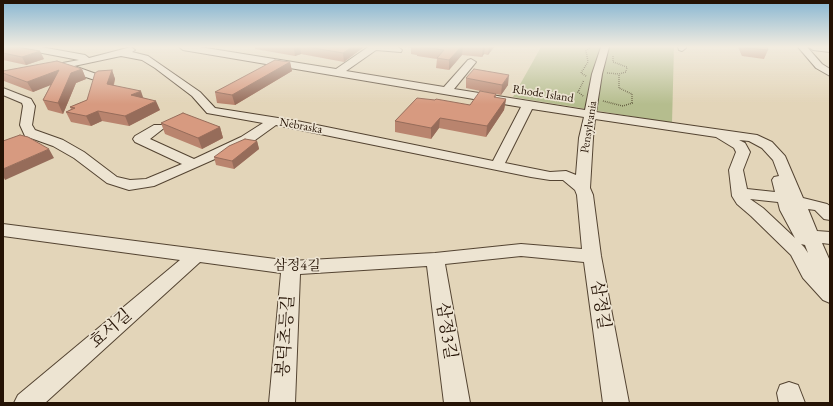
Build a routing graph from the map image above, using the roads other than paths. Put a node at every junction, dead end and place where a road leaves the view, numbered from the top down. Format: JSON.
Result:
{"nodes":[{"id":1,"x":12,"y":66,"type":"edge"},
{"id":2,"x":27,"y":66,"type":"edge"},
{"id":3,"x":61,"y":66,"type":"joint"},
{"id":4,"x":158,"y":66,"type":"edge"},
{"id":5,"x":295,"y":66,"type":"edge"},
{"id":6,"x":347,"y":66,"type":"edge"},
{"id":7,"x":468,"y":66,"type":"edge"},
{"id":8,"x":599,"y":66,"type":"edge"},
{"id":9,"x":819,"y":66,"type":"edge"},
{"id":10,"x":337,"y":73,"type":"junction"},
{"id":11,"x":830,"y":73,"type":"edge"},
{"id":12,"x":3,"y":76,"type":"edge"},
{"id":13,"x":98,"y":78,"type":"edge"},
{"id":14,"x":3,"y":91,"type":"edge"},
{"id":15,"x":446,"y":91,"type":"junction"},
{"id":16,"x":528,"y":104,"type":"junction"},
{"id":17,"x":590,"y":115,"type":"junction"},
{"id":18,"x":274,"y":121,"type":"junction"},
{"id":19,"x":158,"y":128,"type":"dead end"},
{"id":20,"x":699,"y":130,"type":"junction"},
{"id":21,"x":194,"y":164,"type":"junction"},
{"id":22,"x":497,"y":166,"type":"junction"},
{"id":23,"x":748,"y":192,"type":"junction"},
{"id":24,"x":584,"y":197,"type":"junction"},
{"id":25,"x":791,"y":200,"type":"junction"},
{"id":26,"x":830,"y":215,"type":"edge"},
{"id":27,"x":3,"y":230,"type":"edge"},
{"id":28,"x":779,"y":233,"type":"junction"},
{"id":29,"x":806,"y":235,"type":"junction"},
{"id":30,"x":830,"y":238,"type":"edge"},
{"id":31,"x":196,"y":256,"type":"junction"},
{"id":32,"x":592,"y":256,"type":"junction"},
{"id":33,"x":435,"y":259,"type":"junction"},
{"id":34,"x":819,"y":265,"type":"edge"},
{"id":35,"x":291,"y":268,"type":"junction"},
{"id":36,"x":830,"y":295,"type":"edge"},
{"id":37,"x":27,"y":403,"type":"edge"},
{"id":38,"x":282,"y":403,"type":"edge"},
{"id":39,"x":457,"y":403,"type":"edge"},
{"id":40,"x":616,"y":403,"type":"edge"}],
"edges":[{"from":1,"to":2,"type":"street"},
{"from":3,"to":12,"type":"street"},
{"from":3,"to":13,"type":"street"},
{"from":4,"to":18,"type":"street","name":"Nebraska"},
{"from":5,"to":10,"type":"street","name":"Rhode Island"},
{"from":6,"to":10,"type":"street"},
{"from":7,"to":15,"type":"street"},
{"from":8,"to":17,"type":"street","name":"Pensylvania"},
{"from":9,"to":11,"type":"street"},
{"from":10,"to":15,"type":"street","name":"Rhode Island"},
{"from":14,"to":21,"type":"street"},
{"from":15,"to":16,"type":"street","name":"Rhode Island"},
{"from":16,"to":17,"type":"street","name":"Rhode Island"},
{"from":16,"to":22,"type":"street"},
{"from":17,"to":20,"type":"street","name":"Rhode Island"},
{"from":17,"to":24,"type":"street","name":"Pensylvania"},
{"from":18,"to":21,"type":"street"},
{"from":18,"to":22,"type":"street","name":"Nebraska"},
{"from":19,"to":21,"type":"street"},
{"from":20,"to":23,"type":"street"},
{"from":20,"to":25,"type":"street"},
{"from":22,"to":24,"type":"street","name":"Nebraska"},
{"from":23,"to":25,"type":"street"},
{"from":23,"to":28,"type":"street"},
{"from":24,"to":32,"type":"street","name":"삼정길"},
{"from":25,"to":26,"type":"street"},
{"from":25,"to":29,"type":"street"},
{"from":27,"to":31,"type":"street","name":"삼정4길"},
{"from":28,"to":29,"type":"street"},
{"from":28,"to":34,"type":"street"},
{"from":29,"to":30,"type":"street"},
{"from":29,"to":34,"type":"street"},
{"from":31,"to":35,"type":"street","name":"삼정4길"},
{"from":31,"to":37,"type":"street","name":"효서길"},
{"from":32,"to":33,"type":"street","name":"삼정4길"},
{"from":32,"to":40,"type":"street","name":"삼정길"},
{"from":33,"to":35,"type":"street","name":"삼정4길"},
{"from":33,"to":39,"type":"street","name":"삼정3길"},
{"from":34,"to":36,"type":"street"},
{"from":35,"to":38,"type":"street","name":"봉덕초등길"}]}
